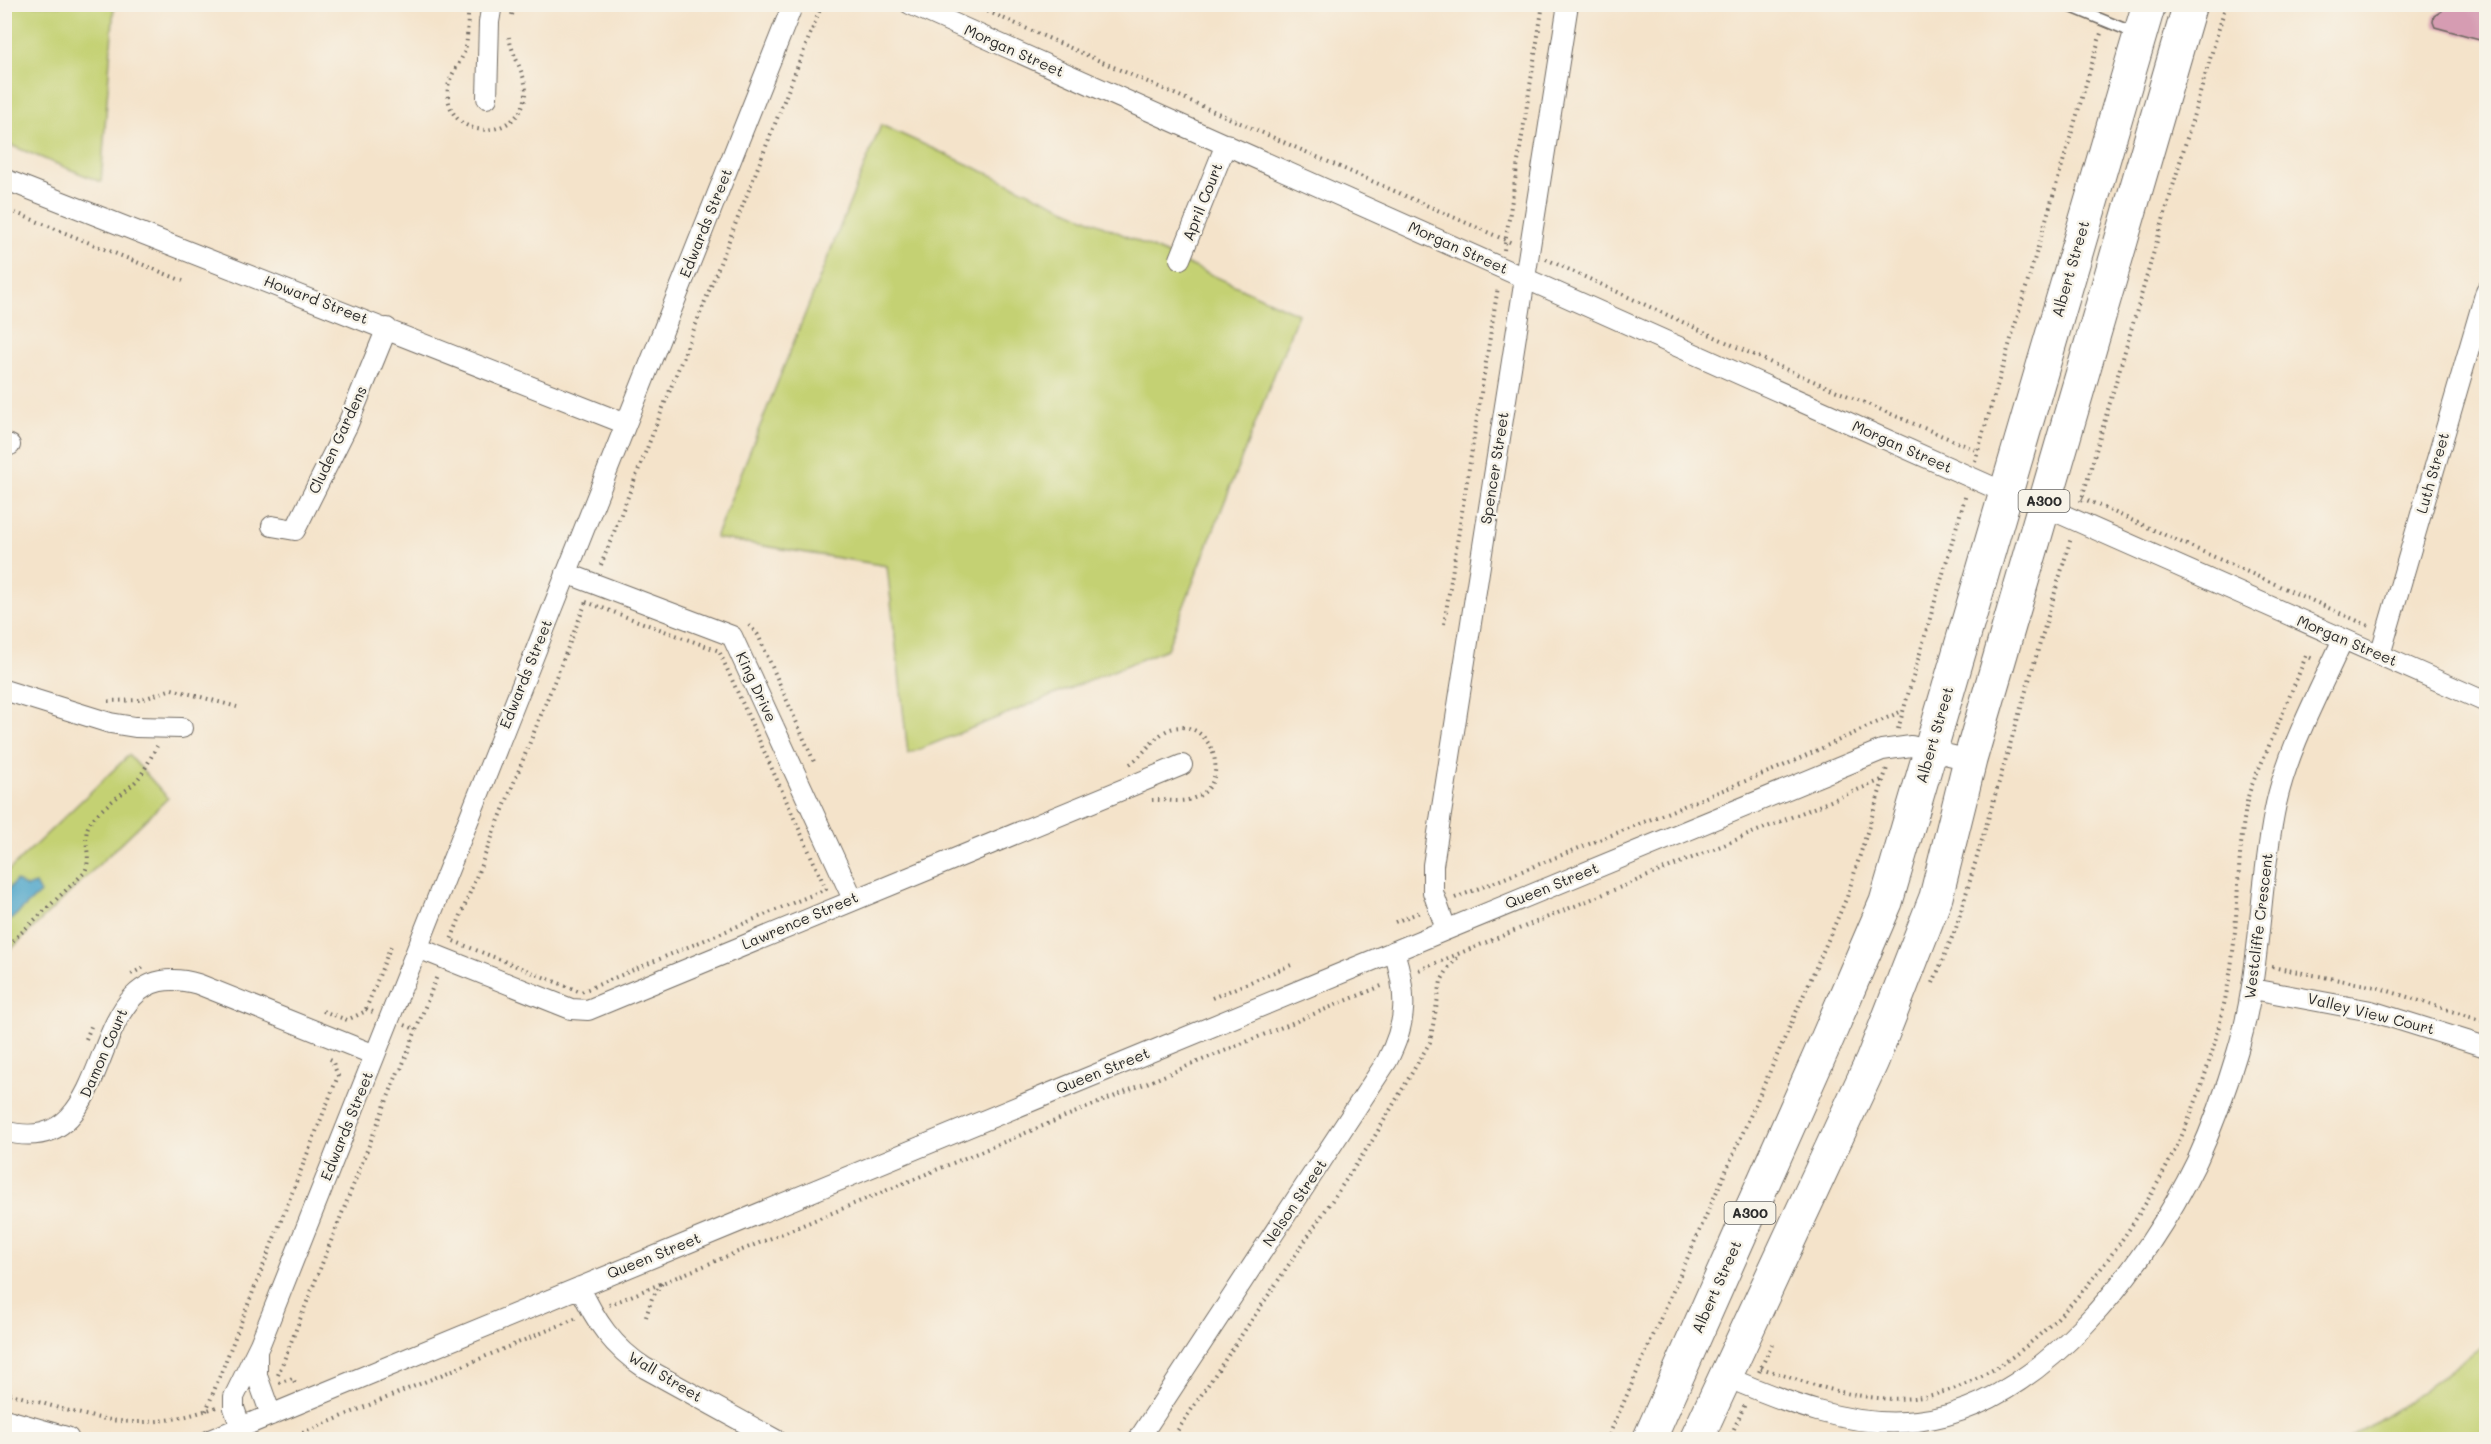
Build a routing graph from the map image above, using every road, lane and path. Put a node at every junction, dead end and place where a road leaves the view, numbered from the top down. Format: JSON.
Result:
{"nodes":[{"id":1,"x":470,"y":4,"type":"edge"},
{"id":2,"x":492,"y":4,"type":"edge"},
{"id":3,"x":515,"y":4,"type":"edge"},
{"id":4,"x":793,"y":4,"type":"edge"},
{"id":5,"x":816,"y":4,"type":"edge"},
{"id":6,"x":910,"y":4,"type":"edge"},
{"id":7,"x":971,"y":4,"type":"edge"},
{"id":8,"x":1543,"y":4,"type":"edge"},
{"id":9,"x":1568,"y":4,"type":"edge"},
{"id":10,"x":2064,"y":4,"type":"edge"},
{"id":11,"x":2190,"y":4,"type":"edge"},
{"id":12,"x":2226,"y":4,"type":"edge"},
{"id":13,"x":823,"y":6,"type":"edge"},
{"id":14,"x":511,"y":19,"type":"dead end"},
{"id":15,"x":2144,"y":20,"type":"edge"},
{"id":16,"x":2104,"y":21,"type":"junction"},
{"id":17,"x":509,"y":28,"type":"dead end"},
{"id":18,"x":487,"y":98,"type":"dead end"},
{"id":19,"x":1226,"y":144,"type":"junction"},
{"id":20,"x":4,"y":178,"type":"edge"},
{"id":21,"x":4,"y":208,"type":"edge"},
{"id":22,"x":1506,"y":241,"type":"junction"},
{"id":23,"x":1530,"y":251,"type":"junction"},
{"id":24,"x":1180,"y":259,"type":"dead end"},
{"id":25,"x":1501,"y":268,"type":"junction"},
{"id":26,"x":1525,"y":279,"type":"junction"},
{"id":27,"x":183,"y":281,"type":"dead end"},
{"id":28,"x":2487,"y":291,"type":"edge"},
{"id":29,"x":387,"y":328,"type":"junction"},
{"id":30,"x":626,"y":424,"type":"junction"},
{"id":31,"x":1978,"y":451,"type":"junction"},
{"id":32,"x":1970,"y":477,"type":"junction"},
{"id":33,"x":2006,"y":493,"type":"junction"},
{"id":34,"x":2082,"y":498,"type":"junction"},
{"id":35,"x":2043,"y":506,"type":"junction"},
{"id":36,"x":2076,"y":520,"type":"junction"},
{"id":37,"x":272,"y":526,"type":"dead end"},
{"id":38,"x":600,"y":565,"type":"dead end"},
{"id":39,"x":567,"y":573,"type":"junction"},
{"id":40,"x":586,"y":602,"type":"joint"},
{"id":41,"x":1444,"y":624,"type":"dead end"},
{"id":42,"x":2386,"y":633,"type":"junction"},
{"id":43,"x":2343,"y":639,"type":"junction"},
{"id":44,"x":2380,"y":655,"type":"junction"},
{"id":45,"x":4,"y":690,"type":"edge"},
{"id":46,"x":100,"y":699,"type":"dead end"},
{"id":47,"x":2487,"y":702,"type":"edge"},
{"id":48,"x":237,"y":707,"type":"dead end"},
{"id":49,"x":1903,"y":711,"type":"junction"},
{"id":50,"x":174,"y":728,"type":"joint"},
{"id":51,"x":1893,"y":747,"type":"junction"},
{"id":52,"x":1930,"y":749,"type":"junction"},
{"id":53,"x":1970,"y":760,"type":"junction"},
{"id":54,"x":1182,"y":765,"type":"dead end"},
{"id":55,"x":1884,"y":779,"type":"junction"},
{"id":56,"x":853,"y":899,"type":"junction"},
{"id":57,"x":1437,"y":905,"type":"junction"},
{"id":58,"x":1395,"y":922,"type":"dead end"},
{"id":59,"x":1446,"y":929,"type":"junction"},
{"id":60,"x":392,"y":943,"type":"dead end"},
{"id":61,"x":418,"y":948,"type":"junction"},
{"id":62,"x":4,"y":949,"type":"edge"},
{"id":63,"x":1394,"y":951,"type":"junction"},
{"id":64,"x":1461,"y":953,"type":"junction"},
{"id":65,"x":156,"y":963,"type":"dead end"},
{"id":66,"x":2257,"y":964,"type":"junction"},
{"id":67,"x":1291,"y":965,"type":"dead end"},
{"id":68,"x":437,"y":976,"type":"dead end"},
{"id":69,"x":1401,"y":978,"type":"junction"},
{"id":70,"x":123,"y":980,"type":"dead end"},
{"id":71,"x":2228,"y":986,"type":"dead end"},
{"id":72,"x":2253,"y":989,"type":"junction"},
{"id":73,"x":1212,"y":998,"type":"dead end"},
{"id":74,"x":317,"y":1009,"type":"dead end"},
{"id":75,"x":366,"y":1009,"type":"junction"},
{"id":76,"x":338,"y":1017,"type":"junction"},
{"id":77,"x":390,"y":1019,"type":"junction"},
{"id":78,"x":93,"y":1022,"type":"dead end"},
{"id":79,"x":2487,"y":1022,"type":"edge"},
{"id":80,"x":415,"y":1029,"type":"junction"},
{"id":81,"x":330,"y":1037,"type":"junction"},
{"id":82,"x":2487,"y":1047,"type":"edge"},
{"id":83,"x":82,"y":1048,"type":"dead end"},
{"id":84,"x":375,"y":1055,"type":"junction"},
{"id":85,"x":4,"y":1131,"type":"edge"},
{"id":86,"x":663,"y":1283,"type":"junction"},
{"id":87,"x":580,"y":1287,"type":"junction"},
{"id":88,"x":592,"y":1312,"type":"junction"},
{"id":89,"x":645,"y":1317,"type":"dead end"},
{"id":90,"x":260,"y":1344,"type":"junction"},
{"id":91,"x":1761,"y":1368,"type":"dead end"},
{"id":92,"x":1724,"y":1376,"type":"junction"},
{"id":93,"x":4,"y":1392,"type":"edge"},
{"id":94,"x":303,"y":1400,"type":"junction"},
{"id":95,"x":234,"y":1401,"type":"junction"},
{"id":96,"x":207,"y":1410,"type":"junction"},
{"id":97,"x":271,"y":1415,"type":"junction"},
{"id":98,"x":4,"y":1422,"type":"edge"},
{"id":99,"x":241,"y":1428,"type":"junction"},
{"id":100,"x":66,"y":1440,"type":"edge"},
{"id":101,"x":210,"y":1440,"type":"edge"},
{"id":102,"x":286,"y":1440,"type":"edge"},
{"id":103,"x":776,"y":1440,"type":"edge"},
{"id":104,"x":1138,"y":1440,"type":"edge"},
{"id":105,"x":1171,"y":1440,"type":"edge"},
{"id":106,"x":1607,"y":1440,"type":"edge"},
{"id":107,"x":1649,"y":1440,"type":"edge"},
{"id":108,"x":1696,"y":1440,"type":"edge"}],
"edges":[{"from":1,"to":17,"type":"path"},
{"from":2,"to":18,"type":"street"},
{"from":3,"to":14,"type":"path"},
{"from":4,"to":30,"type":"street","name":"Edwards Street"},
{"from":5,"to":13,"type":"path"},
{"from":6,"to":19,"type":"street","name":"Morgan Street"},
{"from":7,"to":22,"type":"path"},
{"from":8,"to":22,"type":"path"},
{"from":9,"to":23,"type":"street","name":"Spencer Street"},
{"from":10,"to":16,"type":"lane"},
{"from":11,"to":35,"type":"highway","number":"A300"},
{"from":12,"to":34,"type":"path"},
{"from":13,"to":38,"type":"path"},
{"from":15,"to":16,"type":"lane"},
{"from":15,"to":33,"type":"highway","name":"Albert Street","number":"A300"},
{"from":16,"to":31,"type":"path"},
{"from":19,"to":24,"type":"street","name":"April Court"},
{"from":19,"to":25,"type":"street","name":"Morgan Street"},
{"from":20,"to":29,"type":"street","name":"Howard Street"},
{"from":21,"to":27,"type":"path"},
{"from":22,"to":23,"type":"path"},
{"from":22,"to":25,"type":"path"},
{"from":23,"to":26,"type":"street","name":"Spencer Street"},
{"from":23,"to":31,"type":"path"},
{"from":25,"to":26,"type":"street","name":"Morgan Street"},
{"from":25,"to":41,"type":"path"},
{"from":26,"to":32,"type":"street","name":"Morgan Street"},
{"from":26,"to":57,"type":"street","name":"Spencer Street"},
{"from":28,"to":42,"type":"street","name":"Luth Street"},
{"from":29,"to":30,"type":"street","name":"Howard Street"},
{"from":29,"to":37,"type":"street","name":"Cluden Gardens"},
{"from":30,"to":39,"type":"street","name":"Edwards Street"},
{"from":31,"to":32,"type":"path"},
{"from":32,"to":33,"type":"street","name":"Morgan Street"},
{"from":32,"to":49,"type":"path"},
{"from":33,"to":52,"type":"highway","name":"Albert Street","number":"A300"},
{"from":34,"to":36,"type":"path"},
{"from":34,"to":42,"type":"path"},
{"from":35,"to":36,"type":"street","name":"Morgan Street"},
{"from":35,"to":53,"type":"highway","number":"A300"},
{"from":36,"to":43,"type":"street","name":"Morgan Street"},
{"from":39,"to":56,"type":"street","name":"King Drive"},
{"from":39,"to":61,"type":"street","name":"Edwards Street"},
{"from":40,"to":40,"type":"path"},
{"from":42,"to":44,"type":"street","name":"Luth Street"},
{"from":43,"to":44,"type":"street","name":"Morgan Street"},
{"from":43,"to":66,"type":"street","name":"Westcliffe Crescent"},
{"from":44,"to":47,"type":"street","name":"Morgan Street"},
{"from":45,"to":50,"type":"street"},
{"from":46,"to":48,"type":"path"},
{"from":49,"to":51,"type":"path"},
{"from":49,"to":57,"type":"path"},
{"from":50,"to":62,"type":"path"},
{"from":51,"to":52,"type":"street","name":"Queen Street"},
{"from":51,"to":55,"type":"path"},
{"from":51,"to":59,"type":"street","name":"Queen Street"},
{"from":52,"to":53,"type":"street","name":"Queen Street"},
{"from":52,"to":107,"type":"highway","name":"Albert Street","number":"A300"},
{"from":53,"to":92,"type":"highway","number":"A300"},
{"from":54,"to":56,"type":"street","name":"Lawrence Street"},
{"from":55,"to":64,"type":"path"},
{"from":55,"to":106,"type":"path"},
{"from":56,"to":61,"type":"street","name":"Lawrence Street"},
{"from":57,"to":58,"type":"path"},
{"from":57,"to":59,"type":"street","name":"Spencer Street"},
{"from":59,"to":63,"type":"street","name":"Queen Street"},
{"from":60,"to":75,"type":"path"},
{"from":61,"to":77,"type":"street","name":"Edwards Street"},
{"from":63,"to":69,"type":"street","name":"Nelson Street"},
{"from":63,"to":87,"type":"street","name":"Queen Street"},
{"from":64,"to":69,"type":"path"},
{"from":64,"to":105,"type":"path"},
{"from":65,"to":70,"type":"path"},
{"from":66,"to":72,"type":"street","name":"Westcliffe Crescent"},
{"from":66,"to":79,"type":"path"},
{"from":67,"to":73,"type":"path"},
{"from":68,"to":80,"type":"path"},
{"from":69,"to":86,"type":"path"},
{"from":69,"to":104,"type":"street","name":"Nelson Street"},
{"from":71,"to":91,"type":"path"},
{"from":72,"to":82,"type":"street","name":"Valley View Court"},
{"from":72,"to":92,"type":"street","name":"Westcliffe Crescent"},
{"from":74,"to":76,"type":"path"},
{"from":75,"to":76,"type":"path"},
{"from":75,"to":77,"type":"path"},
{"from":76,"to":81,"type":"path"},
{"from":77,"to":80,"type":"path"},
{"from":77,"to":84,"type":"street","name":"Edwards Street"},
{"from":78,"to":83,"type":"path"},
{"from":80,"to":94,"type":"path"},
{"from":81,"to":84,"type":"street","name":"Damon Court"},
{"from":81,"to":85,"type":"street","name":"Damon Court"},
{"from":81,"to":96,"type":"path"},
{"from":84,"to":90,"type":"street","name":"Edwards Street"},
{"from":86,"to":88,"type":"path"},
{"from":86,"to":89,"type":"path"},
{"from":87,"to":88,"type":"street","name":"Wall Street"},
{"from":87,"to":94,"type":"street","name":"Queen Street"},
{"from":88,"to":102,"type":"path"},
{"from":88,"to":103,"type":"street","name":"Wall Street"},
{"from":90,"to":95,"type":"street","name":"Edwards Street"},
{"from":90,"to":97,"type":"street","name":"Edwards Street"},
{"from":92,"to":108,"type":"highway","number":"A300"},
{"from":93,"to":96,"type":"path"},
{"from":94,"to":97,"type":"street","name":"Queen Street"},
{"from":95,"to":96,"type":"path"},
{"from":95,"to":99,"type":"street"},
{"from":97,"to":99,"type":"street","name":"Queen Street"},
{"from":98,"to":100,"type":"street"},
{"from":99,"to":101,"type":"street","name":"Queen Street"}]}
